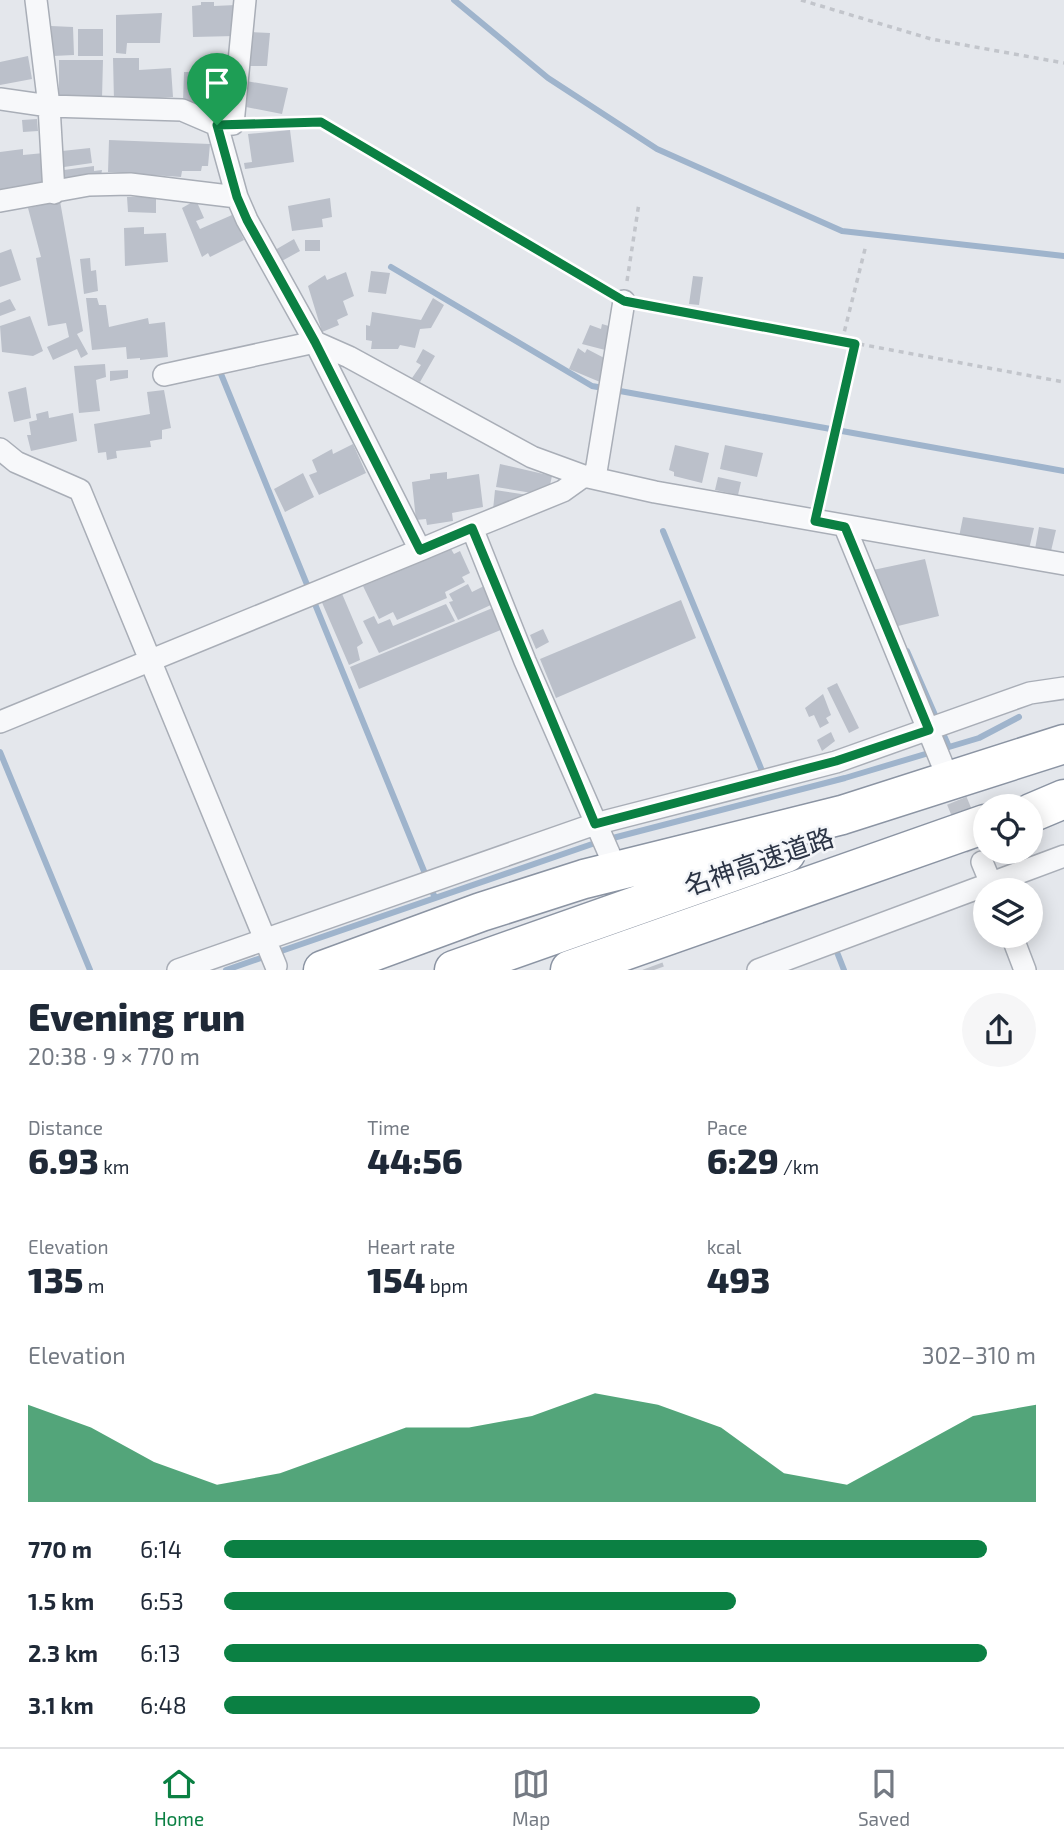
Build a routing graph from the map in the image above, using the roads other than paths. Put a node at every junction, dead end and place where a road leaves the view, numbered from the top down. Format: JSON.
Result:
{"nodes":[{"id":1,"x":36,"y":0,"type":"edge"},
{"id":2,"x":245,"y":0,"type":"edge"},
{"id":3,"x":0,"y":99,"type":"edge"},
{"id":4,"x":48,"y":106,"type":"junction"},
{"id":5,"x":225,"y":125,"type":"junction"},
{"id":6,"x":54,"y":193,"type":"junction"},
{"id":7,"x":237,"y":197,"type":"junction"},
{"id":8,"x":0,"y":201,"type":"edge"},
{"id":9,"x":624,"y":301,"type":"road end"},
{"id":10,"x":315,"y":342,"type":"junction"},
{"id":11,"x":163,"y":375,"type":"dead end"},
{"id":12,"x":0,"y":449,"type":"edge"},
{"id":13,"x":590,"y":477,"type":"junction"},
{"id":14,"x":845,"y":527,"type":"junction"},
{"id":15,"x":472,"y":528,"type":"junction"},
{"id":16,"x":420,"y":550,"type":"junction"},
{"id":17,"x":1064,"y":565,"type":"edge"},
{"id":18,"x":150,"y":661,"type":"junction"},
{"id":19,"x":1064,"y":688,"type":"edge"},
{"id":20,"x":0,"y":722,"type":"edge"},
{"id":21,"x":929,"y":730,"type":"junction"},
{"id":22,"x":1064,"y":744,"type":"edge"},
{"id":23,"x":1064,"y":757,"type":"edge"},
{"id":24,"x":943,"y":766,"type":"tunnel mouth"},
{"id":25,"x":1064,"y":798,"type":"edge"},
{"id":26,"x":1043,"y":806,"type":"edge"},
{"id":27,"x":595,"y":824,"type":"junction"},
{"id":28,"x":973,"y":828,"type":"edge"},
{"id":29,"x":1064,"y":856,"type":"edge"},
{"id":30,"x":612,"y":860,"type":"dead end"},
{"id":31,"x":988,"y":867,"type":"edge"},
{"id":32,"x":266,"y":940,"type":"junction"},
{"id":33,"x":1017,"y":948,"type":"edge"},
{"id":34,"x":276,"y":966,"type":"dead end"},
{"id":35,"x":178,"y":970,"type":"edge"},
{"id":36,"x":323,"y":970,"type":"edge"},
{"id":37,"x":454,"y":970,"type":"edge"},
{"id":38,"x":570,"y":970,"type":"edge"},
{"id":39,"x":645,"y":970,"type":"edge"},
{"id":40,"x":758,"y":970,"type":"edge"},
{"id":41,"x":1025,"y":970,"type":"edge"}],
"edges":[{"from":1,"to":4,"type":"street"},
{"from":2,"to":5,"type":"street"},
{"from":3,"to":4,"type":"street"},
{"from":4,"to":5,"type":"street"},
{"from":4,"to":6,"type":"street"},
{"from":5,"to":7,"type":"street"},
{"from":6,"to":7,"type":"street"},
{"from":6,"to":8,"type":"street"},
{"from":7,"to":10,"type":"street"},
{"from":9,"to":13,"type":"street"},
{"from":10,"to":11,"type":"street"},
{"from":10,"to":13,"type":"street"},
{"from":10,"to":16,"type":"street"},
{"from":12,"to":18,"type":"street"},
{"from":13,"to":14,"type":"street"},
{"from":13,"to":15,"type":"street"},
{"from":14,"to":17,"type":"street"},
{"from":14,"to":21,"type":"street"},
{"from":15,"to":16,"type":"street"},
{"from":15,"to":27,"type":"street"},
{"from":16,"to":18,"type":"street"},
{"from":18,"to":20,"type":"street"},
{"from":18,"to":32,"type":"street"},
{"from":19,"to":21,"type":"street"},
{"from":21,"to":24,"type":"street"},
{"from":21,"to":27,"type":"street"},
{"from":22,"to":36,"type":"highway"},
{"from":23,"to":37,"type":"highway","name":"名神高速道路"},
{"from":25,"to":26,"type":"highway"},
{"from":27,"to":30,"type":"street"},
{"from":27,"to":32,"type":"street"},
{"from":28,"to":38,"type":"highway","name":"名神高速道路"},
{"from":29,"to":31,"type":"street"},
{"from":31,"to":39,"type":"highway"},
{"from":31,"to":40,"type":"street"},
{"from":32,"to":34,"type":"street"},
{"from":32,"to":35,"type":"street"},
{"from":33,"to":41,"type":"street"}]}
